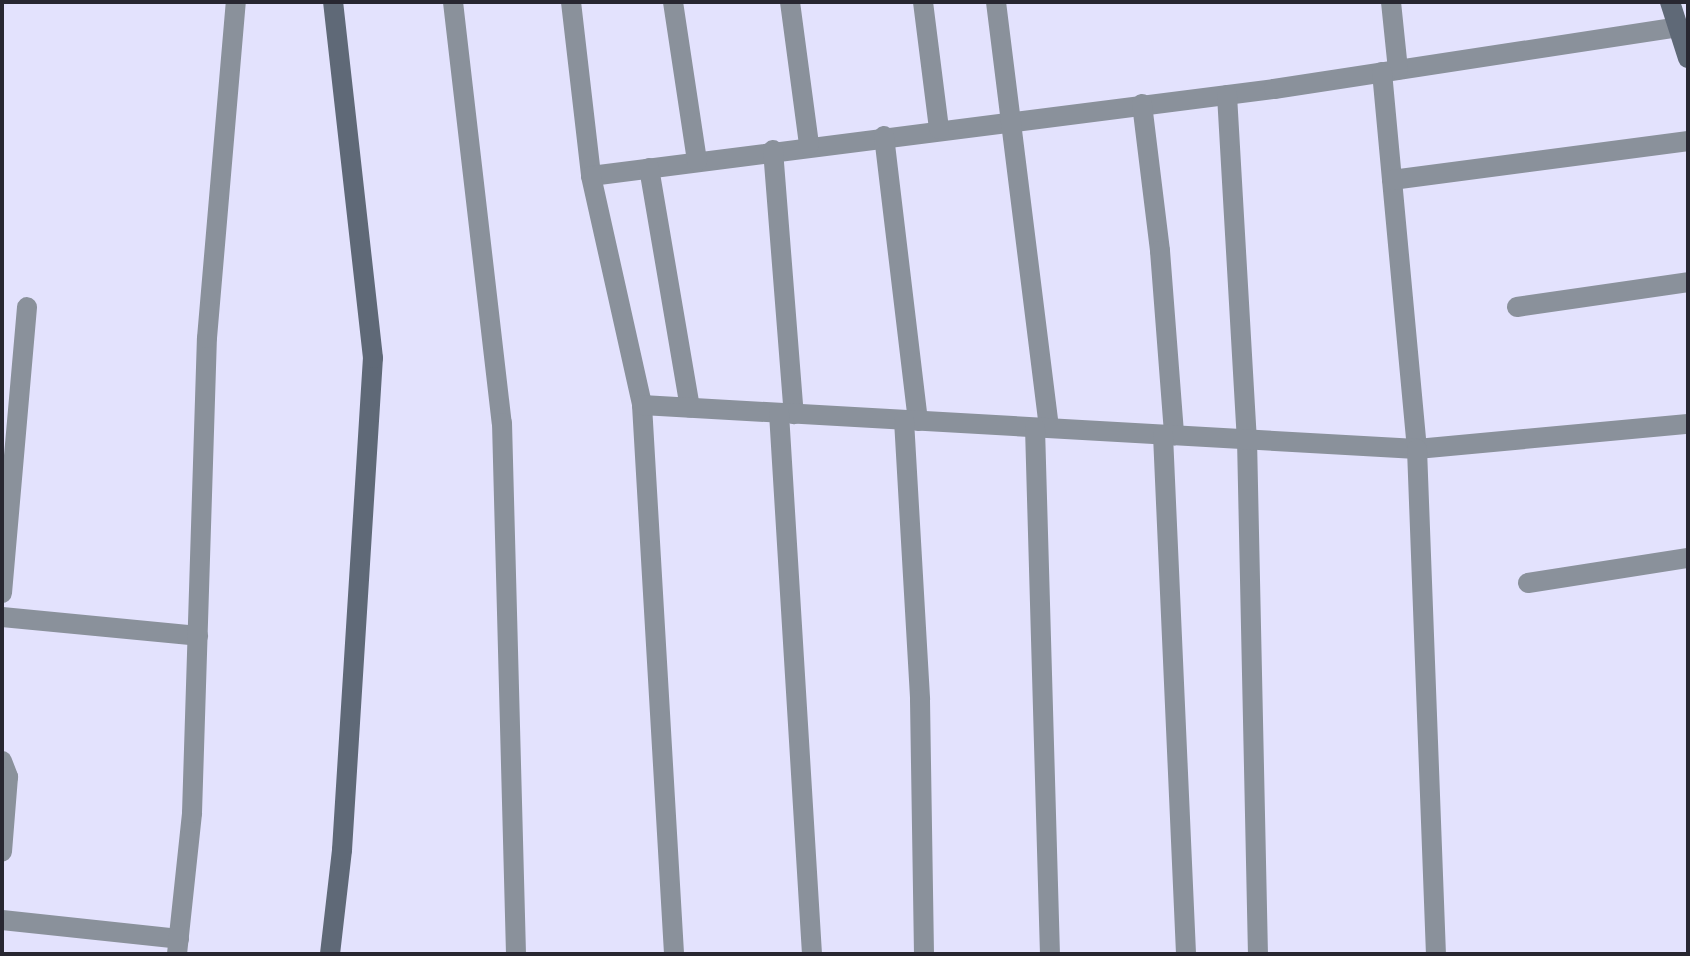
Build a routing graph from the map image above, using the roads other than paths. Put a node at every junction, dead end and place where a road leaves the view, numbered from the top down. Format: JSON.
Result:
{"nodes":[{"id":1,"x":236,"y":2,"type":"edge"},
{"id":2,"x":333,"y":2,"type":"edge"},
{"id":3,"x":453,"y":2,"type":"edge"},
{"id":4,"x":571,"y":2,"type":"edge"},
{"id":5,"x":673,"y":2,"type":"edge"},
{"id":6,"x":790,"y":2,"type":"edge"},
{"id":7,"x":923,"y":2,"type":"edge"},
{"id":8,"x":996,"y":2,"type":"edge"},
{"id":9,"x":1391,"y":2,"type":"edge"},
{"id":10,"x":1670,"y":2,"type":"edge"},
{"id":11,"x":1684,"y":43,"type":"edge"},
{"id":12,"x":1390,"y":71,"type":"junction"},
{"id":13,"x":1227,"y":95,"type":"junction"},
{"id":14,"x":1142,"y":104,"type":"junction"},
{"id":15,"x":1010,"y":121,"type":"junction"},
{"id":16,"x":939,"y":129,"type":"junction"},
{"id":17,"x":884,"y":136,"type":"junction"},
{"id":18,"x":1688,"y":141,"type":"edge"},
{"id":19,"x":809,"y":145,"type":"junction"},
{"id":20,"x":773,"y":150,"type":"junction"},
{"id":21,"x":697,"y":161,"type":"junction"},
{"id":22,"x":649,"y":168,"type":"junction"},
{"id":23,"x":591,"y":176,"type":"junction"},
{"id":24,"x":1392,"y":180,"type":"junction"},
{"id":25,"x":1688,"y":282,"type":"edge"},
{"id":26,"x":27,"y":307,"type":"dead end"},
{"id":27,"x":1517,"y":307,"type":"dead end"},
{"id":28,"x":642,"y":405,"type":"junction"},
{"id":29,"x":690,"y":408,"type":"junction"},
{"id":30,"x":786,"y":414,"type":"junction"},
{"id":31,"x":911,"y":420,"type":"junction"},
{"id":32,"x":1688,"y":424,"type":"edge"},
{"id":33,"x":1042,"y":428,"type":"junction"},
{"id":34,"x":1169,"y":435,"type":"junction"},
{"id":35,"x":1247,"y":439,"type":"junction"},
{"id":36,"x":1417,"y":449,"type":"junction"},
{"id":37,"x":1688,"y":558,"type":"edge"},
{"id":38,"x":1528,"y":583,"type":"dead end"},
{"id":39,"x":2,"y":593,"type":"edge"},
{"id":40,"x":2,"y":617,"type":"edge"},
{"id":41,"x":198,"y":636,"type":"junction"},
{"id":42,"x":2,"y":761,"type":"edge"},
{"id":43,"x":2,"y":852,"type":"edge"},
{"id":44,"x":2,"y":920,"type":"edge"},
{"id":45,"x":178,"y":946,"type":"edge"},
{"id":46,"x":330,"y":954,"type":"edge"},
{"id":47,"x":516,"y":954,"type":"edge"},
{"id":48,"x":674,"y":954,"type":"edge"},
{"id":49,"x":812,"y":954,"type":"edge"},
{"id":50,"x":924,"y":954,"type":"edge"},
{"id":51,"x":1050,"y":954,"type":"edge"},
{"id":52,"x":1186,"y":954,"type":"edge"},
{"id":53,"x":1258,"y":954,"type":"edge"},
{"id":54,"x":1436,"y":954,"type":"edge"}],
"edges":[{"from":1,"to":41,"type":"street"},
{"from":2,"to":46,"type":"street"},
{"from":3,"to":47,"type":"street"},
{"from":4,"to":23,"type":"street"},
{"from":5,"to":21,"type":"street"},
{"from":6,"to":19,"type":"street"},
{"from":7,"to":16,"type":"street"},
{"from":8,"to":15,"type":"street"},
{"from":9,"to":12,"type":"street"},
{"from":10,"to":11,"type":"street"},
{"from":11,"to":12,"type":"street"},
{"from":12,"to":13,"type":"street"},
{"from":12,"to":24,"type":"street"},
{"from":13,"to":14,"type":"street"},
{"from":13,"to":35,"type":"street"},
{"from":14,"to":15,"type":"street"},
{"from":14,"to":34,"type":"street"},
{"from":15,"to":16,"type":"street"},
{"from":15,"to":33,"type":"street"},
{"from":16,"to":17,"type":"street"},
{"from":17,"to":19,"type":"street"},
{"from":17,"to":31,"type":"street"},
{"from":18,"to":24,"type":"street"},
{"from":19,"to":20,"type":"street"},
{"from":20,"to":21,"type":"street"},
{"from":20,"to":30,"type":"street"},
{"from":21,"to":22,"type":"street"},
{"from":22,"to":23,"type":"street"},
{"from":22,"to":29,"type":"street"},
{"from":23,"to":28,"type":"street"},
{"from":24,"to":36,"type":"street"},
{"from":25,"to":27,"type":"street"},
{"from":26,"to":39,"type":"street"},
{"from":28,"to":29,"type":"street"},
{"from":28,"to":48,"type":"street"},
{"from":29,"to":30,"type":"street"},
{"from":30,"to":31,"type":"street"},
{"from":30,"to":49,"type":"street"},
{"from":31,"to":33,"type":"street"},
{"from":31,"to":50,"type":"street"},
{"from":32,"to":36,"type":"street"},
{"from":33,"to":34,"type":"street"},
{"from":33,"to":51,"type":"street"},
{"from":34,"to":35,"type":"street"},
{"from":34,"to":52,"type":"street"},
{"from":35,"to":36,"type":"street"},
{"from":35,"to":53,"type":"street"},
{"from":36,"to":54,"type":"street"},
{"from":37,"to":38,"type":"street"},
{"from":40,"to":41,"type":"street"},
{"from":41,"to":45,"type":"street"},
{"from":42,"to":43,"type":"street"},
{"from":44,"to":45,"type":"street"}]}
